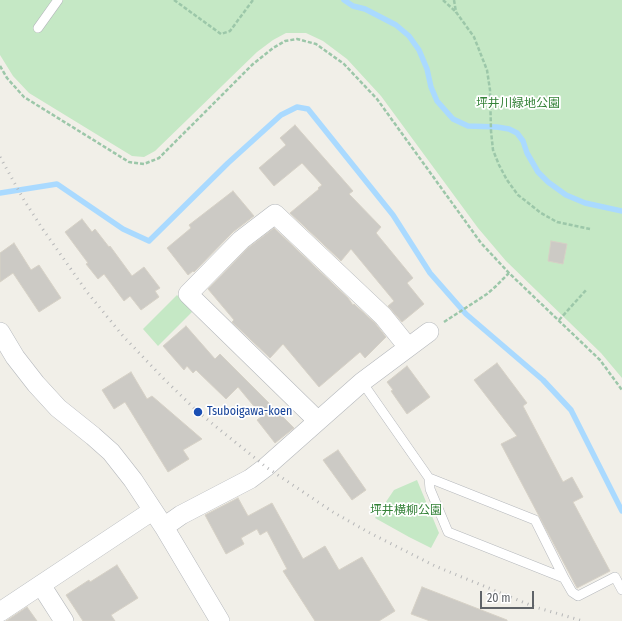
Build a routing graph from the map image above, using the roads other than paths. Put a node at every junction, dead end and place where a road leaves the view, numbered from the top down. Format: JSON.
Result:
{"nodes":[{"id":1,"x":58,"y":0,"type":"edge"},
{"id":2,"x":38,"y":28,"type":"dead end"},
{"id":3,"x":434,"y":329,"type":"road end"},
{"id":4,"x":0,"y":332,"type":"edge"},
{"id":5,"x":408,"y":347,"type":"junction"},
{"id":6,"x":362,"y":382,"type":"junction"},
{"id":7,"x":317,"y":420,"type":"junction"},
{"id":8,"x":429,"y":478,"type":"junction"},
{"id":9,"x":152,"y":511,"type":"junction"},
{"id":10,"x":164,"y":527,"type":"junction"},
{"id":11,"x":564,"y":578,"type":"junction"},
{"id":12,"x":41,"y":585,"type":"junction"},
{"id":13,"x":622,"y":590,"type":"edge"},
{"id":14,"x":0,"y":612,"type":"edge"},
{"id":15,"x":64,"y":621,"type":"edge"},
{"id":16,"x":220,"y":621,"type":"edge"}],
"edges":[{"from":1,"to":2,"type":"lane"},
{"from":3,"to":5,"type":"street"},
{"from":4,"to":9,"type":"street"},
{"from":5,"to":6,"type":"street"},
{"from":5,"to":7,"type":"street"},
{"from":6,"to":7,"type":"street"},
{"from":6,"to":8,"type":"lane"},
{"from":7,"to":10,"type":"street"},
{"from":8,"to":11,"type":"lane"},
{"from":8,"to":11,"type":"lane"},
{"from":9,"to":10,"type":"street"},
{"from":9,"to":12,"type":"street"},
{"from":10,"to":16,"type":"street"},
{"from":11,"to":13,"type":"lane"},
{"from":12,"to":14,"type":"street"},
{"from":12,"to":15,"type":"street"}]}
